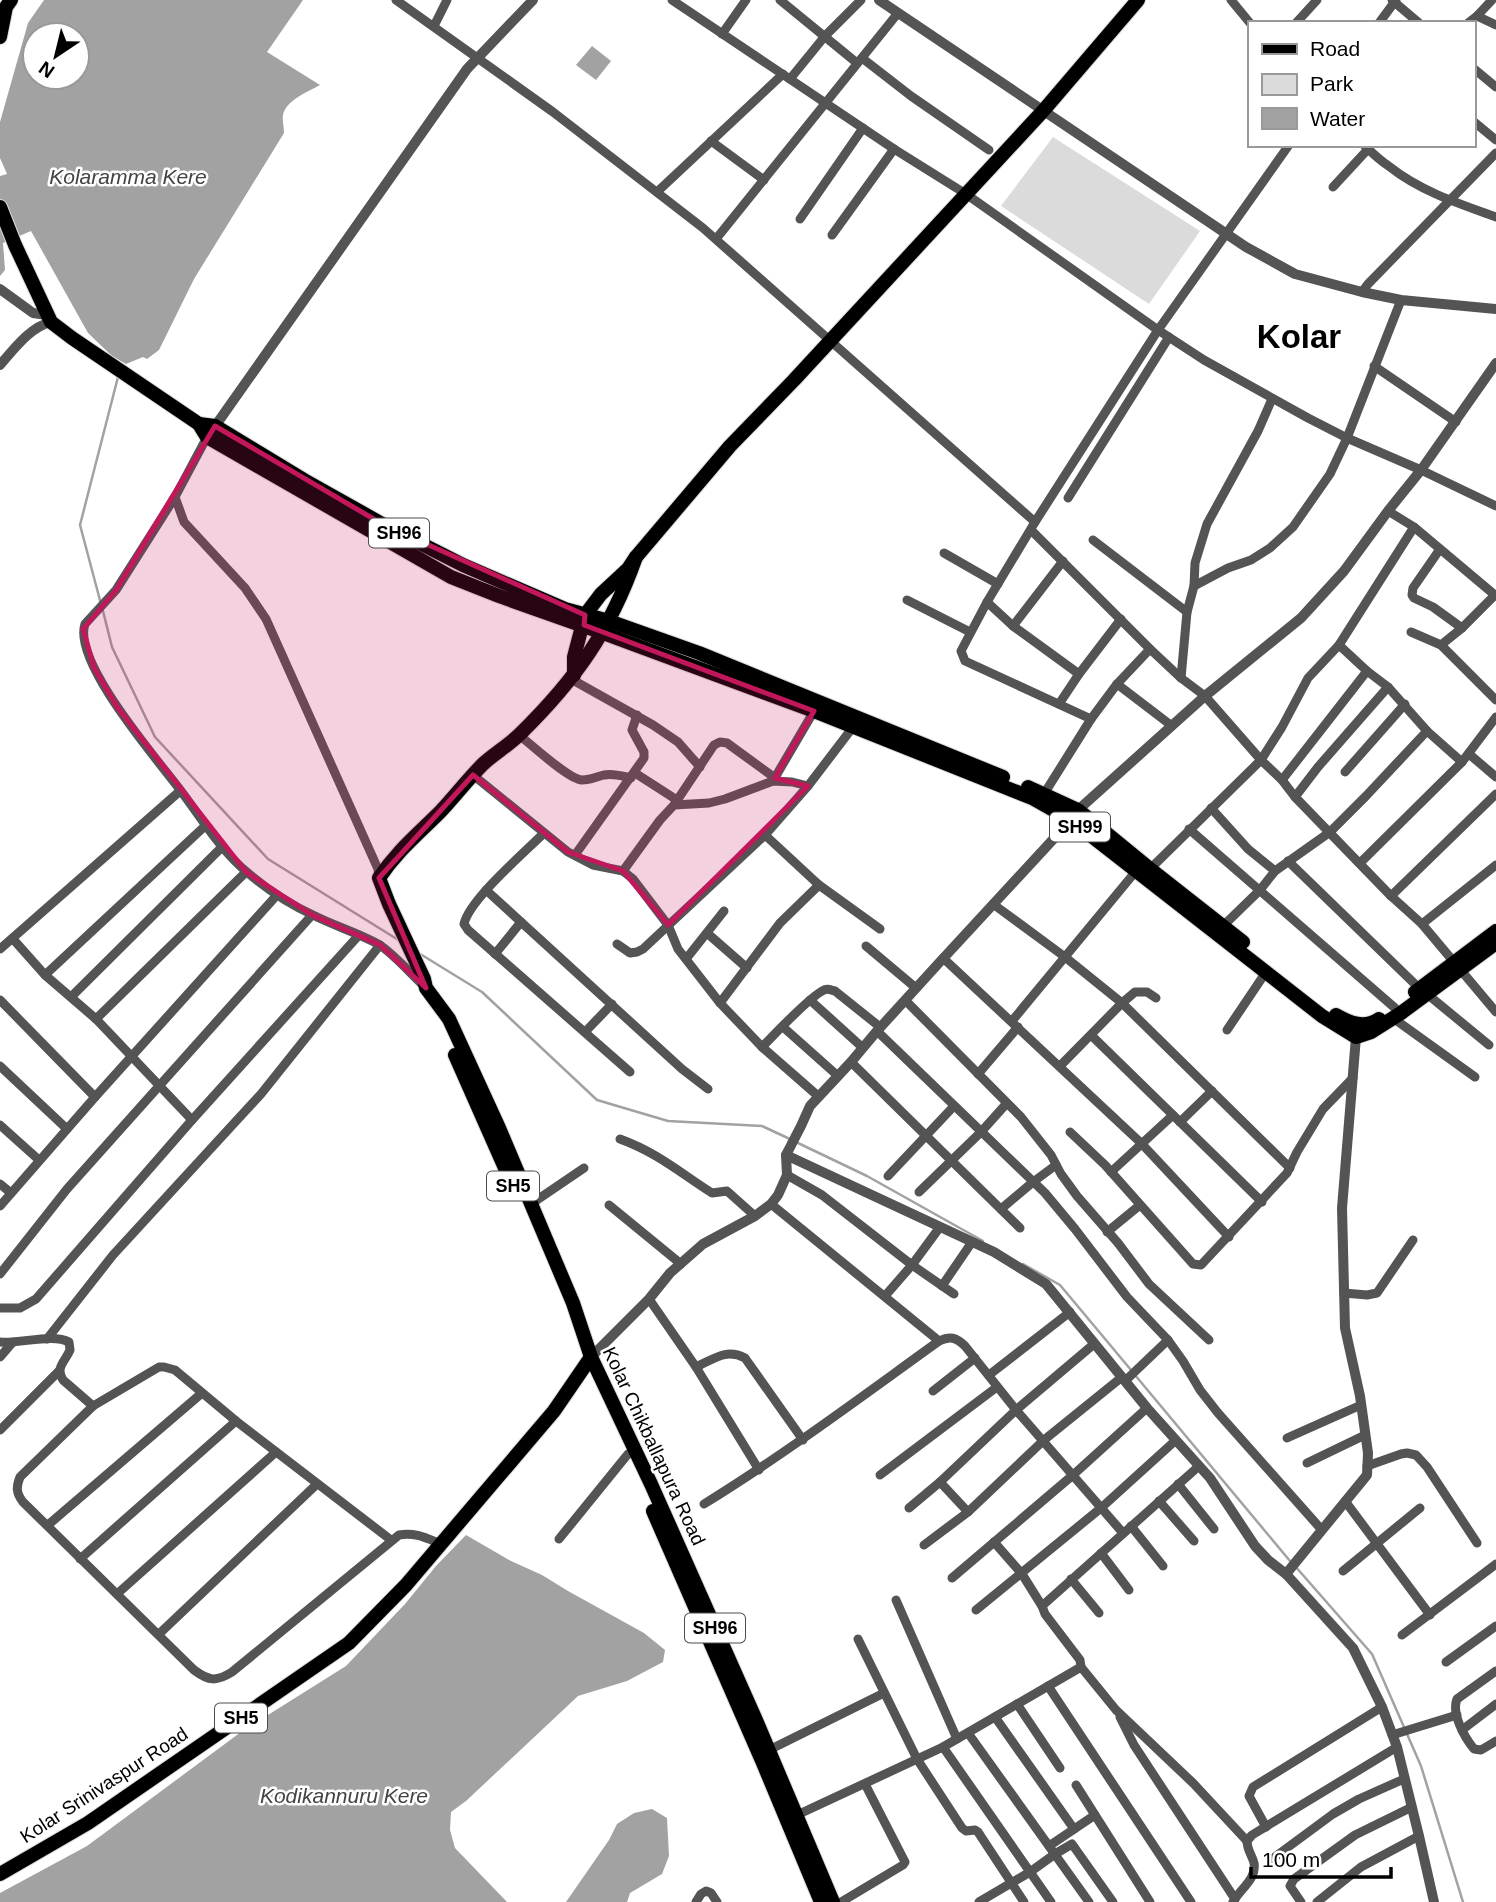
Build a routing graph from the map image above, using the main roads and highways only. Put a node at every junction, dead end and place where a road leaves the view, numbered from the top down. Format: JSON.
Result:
{"nodes":[{"id":1,"x":1138,"y":0,"type":"edge"},
{"id":2,"x":6,"y":6,"type":"edge"},
{"id":3,"x":0,"y":37,"type":"edge"},
{"id":4,"x":0,"y":206,"type":"edge"},
{"id":5,"x":636,"y":557,"type":"junction"},
{"id":6,"x":601,"y":594,"type":"junction"},
{"id":7,"x":618,"y":601,"type":"junction"},
{"id":8,"x":566,"y":615,"type":"junction"},
{"id":9,"x":584,"y":621,"type":"junction"},
{"id":10,"x":606,"y":627,"type":"junction"},
{"id":11,"x":635,"y":631,"type":"junction"},
{"id":12,"x":574,"y":657,"type":"junction"},
{"id":13,"x":573,"y":677,"type":"junction"},
{"id":14,"x":1075,"y":815,"type":"junction"},
{"id":15,"x":1143,"y":870,"type":"junction"},
{"id":16,"x":1496,"y":931,"type":"edge"},
{"id":17,"x":1496,"y":943,"type":"edge"},
{"id":18,"x":1457,"y":966,"type":"junction"},
{"id":19,"x":439,"y":1008,"type":"junction"},
{"id":20,"x":1394,"y":1013,"type":"junction"},
{"id":21,"x":588,"y":1361,"type":"junction"},
{"id":22,"x":0,"y":1874,"type":"edge"},
{"id":23,"x":821,"y":1902,"type":"edge"},
{"id":24,"x":833,"y":1902,"type":"edge"}],
"edges":[{"from":1,"to":5,"type":"main road"},
{"from":2,"to":3,"type":"main road"},
{"from":4,"to":8,"type":"main road","number":"SH96"},
{"from":5,"to":6,"type":"main road"},
{"from":5,"to":7,"type":"main road"},
{"from":6,"to":8,"type":"main road"},
{"from":6,"to":9,"type":"main road"},
{"from":7,"to":10,"type":"main road"},
{"from":7,"to":11,"type":"main road"},
{"from":8,"to":9,"type":"main road","number":"SH96"},
{"from":8,"to":12,"type":"main road"},
{"from":9,"to":10,"type":"main road","number":"SH96"},
{"from":9,"to":12,"type":"main road"},
{"from":10,"to":11,"type":"main road","number":"SH99"},
{"from":10,"to":13,"type":"main road"},
{"from":10,"to":14,"type":"main road","number":"SH99"},
{"from":11,"to":14,"type":"main road","number":"SH99"},
{"from":12,"to":13,"type":"main road"},
{"from":13,"to":19,"type":"main road","number":"SH5"},
{"from":14,"to":15,"type":"main road","number":"SH99"},
{"from":15,"to":20,"type":"main road","number":"SH99"},
{"from":15,"to":20,"type":"main road","number":"SH99"},
{"from":16,"to":18,"type":"main road","number":"SH99"},
{"from":17,"to":18,"type":"main road","number":"SH99"},
{"from":18,"to":20,"type":"main road","number":"SH99"},
{"from":19,"to":21,"type":"main road","number":"SH5"},
{"from":19,"to":21,"type":"main road","name":"Kolar Chikballapura Road","number":"SH5"},
{"from":21,"to":22,"type":"main road","name":"Kolar Srinivaspur Road","number":"SH5"},
{"from":21,"to":23,"type":"main road","name":"Kolar Chikballapura Road","number":"SH96"},
{"from":21,"to":24,"type":"main road","name":"Kolar Chikballapura Road","number":"SH96"}]}
